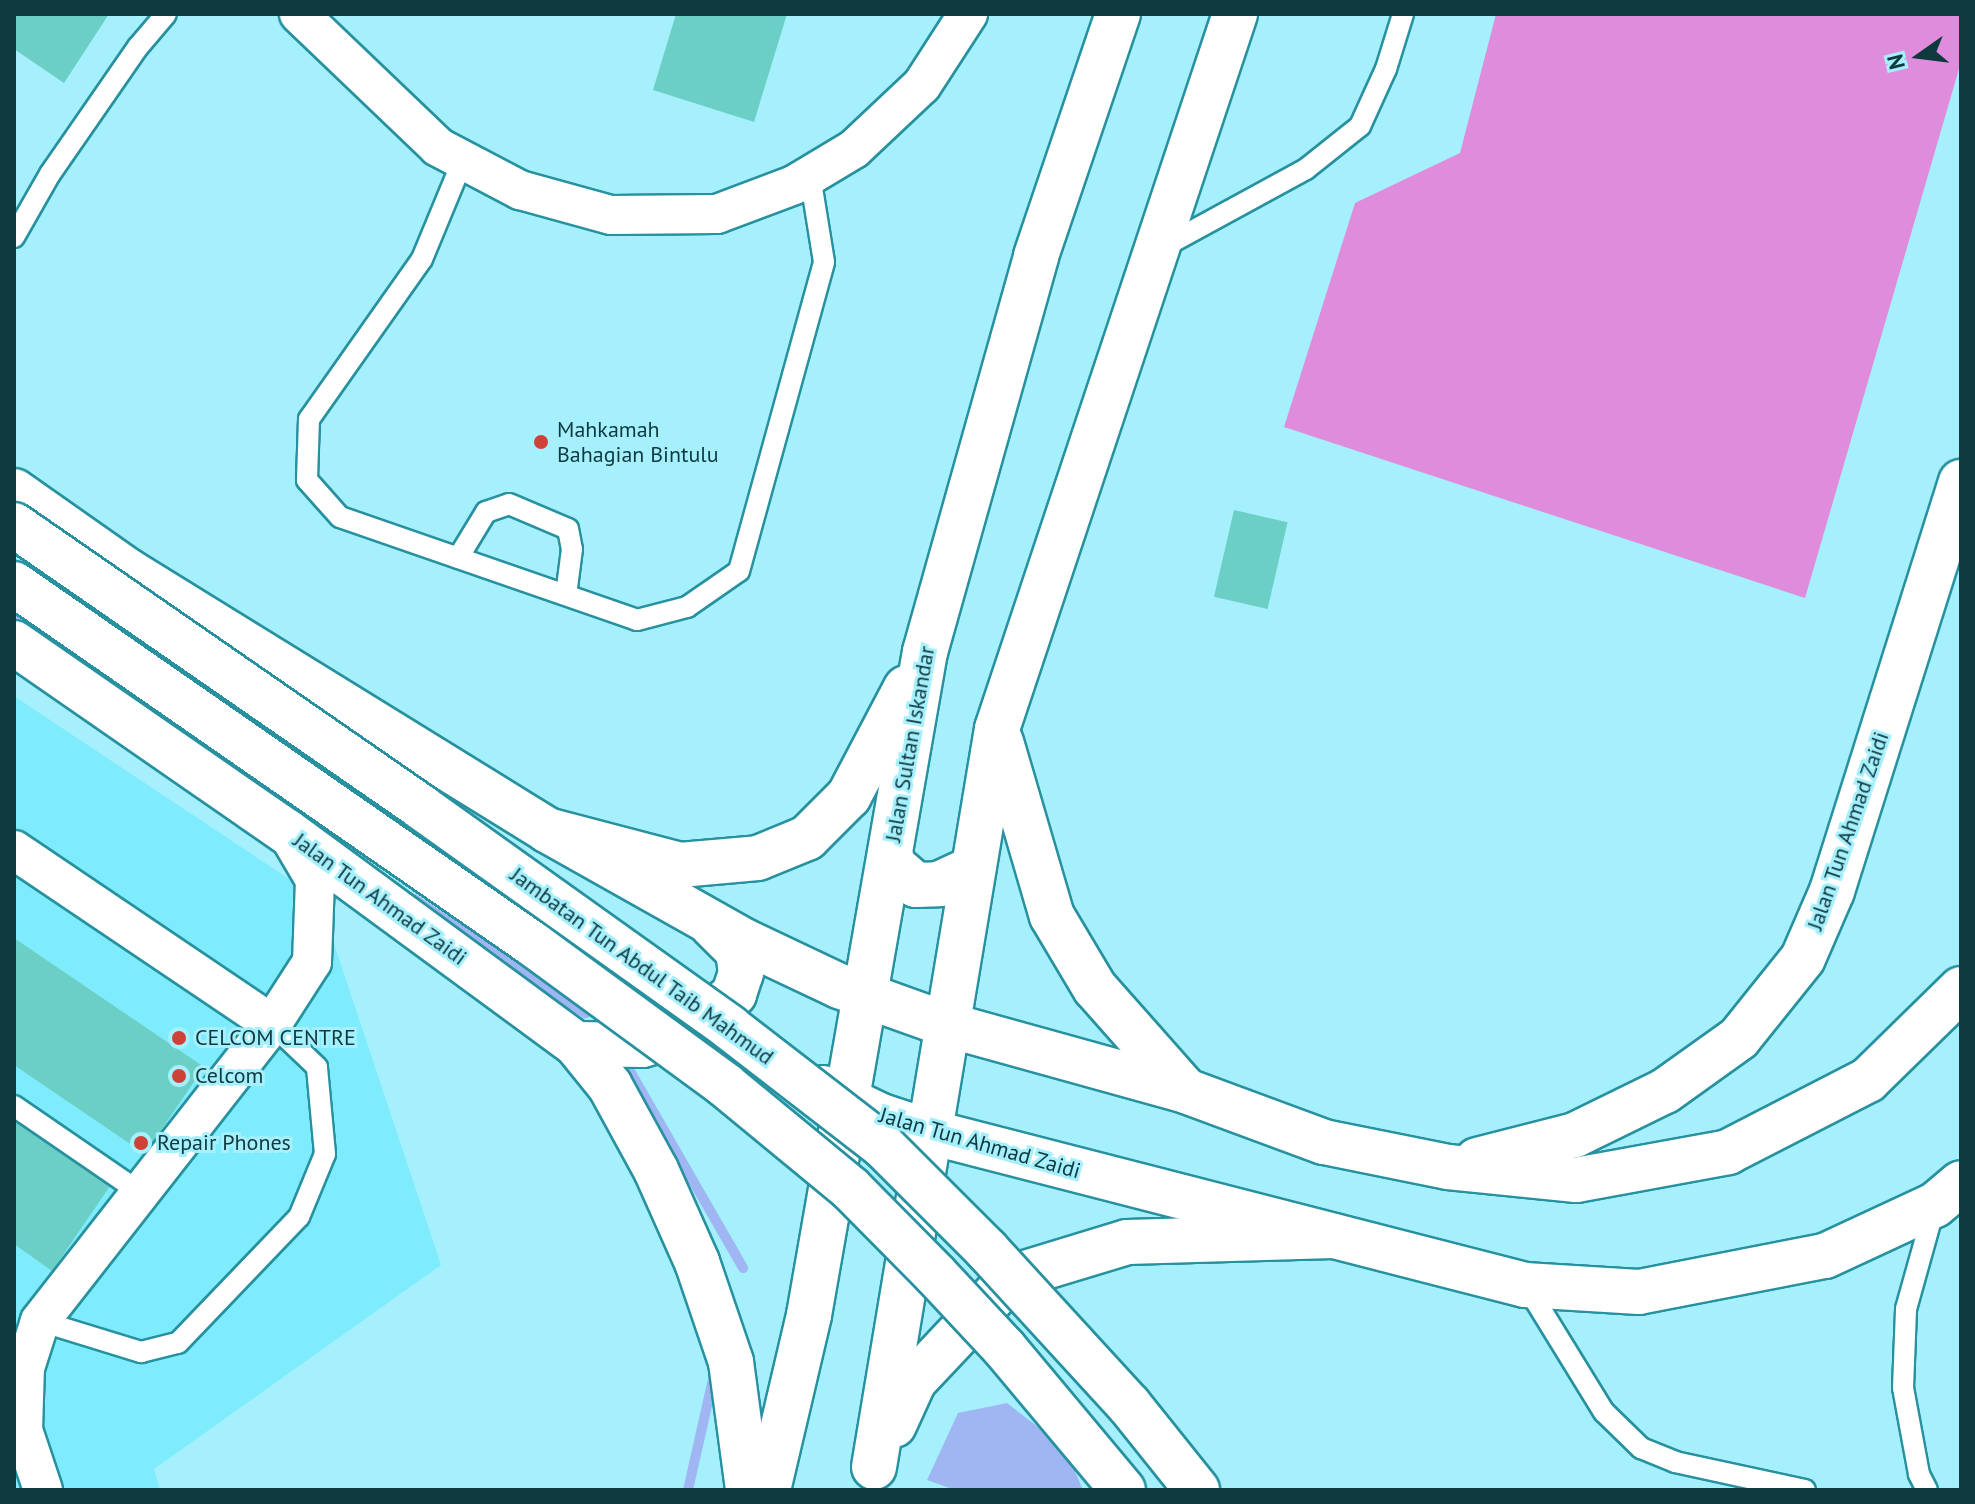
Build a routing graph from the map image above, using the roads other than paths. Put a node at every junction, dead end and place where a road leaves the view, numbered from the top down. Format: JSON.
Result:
{"nodes":[{"id":1,"x":166,"y":14,"type":"edge"},
{"id":2,"x":968,"y":14,"type":"edge"},
{"id":3,"x":1118,"y":14,"type":"edge"},
{"id":4,"x":1235,"y":14,"type":"edge"},
{"id":5,"x":1403,"y":14,"type":"edge"},
{"id":6,"x":315,"y":19,"type":"edge"},
{"id":7,"x":463,"y":160,"type":"junction"},
{"id":8,"x":810,"y":176,"type":"junction"},
{"id":9,"x":14,"y":237,"type":"edge"},
{"id":10,"x":1157,"y":250,"type":"junction"},
{"id":11,"x":1961,"y":482,"type":"edge"},
{"id":12,"x":14,"y":491,"type":"edge"},
{"id":13,"x":14,"y":525,"type":"edge"},
{"id":14,"x":458,"y":558,"type":"junction"},
{"id":15,"x":14,"y":584,"type":"edge"},
{"id":16,"x":566,"y":595,"type":"junction"},
{"id":17,"x":14,"y":643,"type":"edge"},
{"id":18,"x":925,"y":652,"type":"junction"},
{"id":19,"x":997,"y":729,"type":"junction"},
{"id":20,"x":547,"y":830,"type":"junction"},
{"id":21,"x":286,"y":831,"type":"junction"},
{"id":22,"x":14,"y":850,"type":"edge"},
{"id":23,"x":890,"y":854,"type":"junction"},
{"id":24,"x":974,"y":868,"type":"junction"},
{"id":25,"x":707,"y":921,"type":"junction"},
{"id":26,"x":1961,"y":989,"type":"edge"},
{"id":27,"x":865,"y":994,"type":"junction"},
{"id":28,"x":272,"y":1024,"type":"junction"},
{"id":29,"x":948,"y":1025,"type":"junction"},
{"id":30,"x":691,"y":1031,"type":"junction"},
{"id":31,"x":576,"y":1044,"type":"junction"},
{"id":32,"x":1186,"y":1091,"type":"junction"},
{"id":33,"x":847,"y":1100,"type":"junction"},
{"id":34,"x":14,"y":1106,"type":"edge"},
{"id":35,"x":930,"y":1132,"type":"junction"},
{"id":36,"x":1448,"y":1167,"type":"junction"},
{"id":37,"x":138,"y":1191,"type":"junction"},
{"id":38,"x":1948,"y":1194,"type":"edge"},
{"id":39,"x":1333,"y":1236,"type":"junction"},
{"id":40,"x":1525,"y":1285,"type":"junction"},
{"id":41,"x":27,"y":1313,"type":"edge"},
{"id":42,"x":870,"y":1478,"type":"edge"},
{"id":43,"x":43,"y":1490,"type":"edge"},
{"id":44,"x":748,"y":1490,"type":"edge"},
{"id":45,"x":768,"y":1490,"type":"edge"},
{"id":46,"x":1123,"y":1490,"type":"edge"},
{"id":47,"x":1197,"y":1490,"type":"edge"},
{"id":48,"x":1805,"y":1490,"type":"edge"},
{"id":49,"x":1927,"y":1490,"type":"edge"}],
"edges":[{"from":1,"to":9,"type":"lane"},
{"from":2,"to":8,"type":"street"},
{"from":3,"to":18,"type":"main road","name":"Jalan Sultan Iskandar"},
{"from":4,"to":10,"type":"main road"},
{"from":5,"to":10,"type":"lane"},
{"from":6,"to":7,"type":"street"},
{"from":7,"to":8,"type":"street"},
{"from":7,"to":14,"type":"lane"},
{"from":8,"to":16,"type":"lane"},
{"from":10,"to":19,"type":"main road"},
{"from":11,"to":36,"type":"main road","name":"Jalan Tun Ahmad Zaidi"},
{"from":12,"to":20,"type":"main road","name":"Jalan Tun Ahmad Zaidi"},
{"from":13,"to":47,"type":"main road","name":"Jambatan Tun Abdul Taib Mahmud","bridge":true},
{"from":14,"to":16,"type":"lane"},
{"from":14,"to":16,"type":"lane"},
{"from":15,"to":46,"type":"main road","bridge":true},
{"from":17,"to":21,"type":"main road","name":"Jalan Tun Ahmad Zaidi"},
{"from":18,"to":20,"type":"main road"},
{"from":18,"to":23,"type":"main road","name":"Jalan Sultan Iskandar"},
{"from":19,"to":24,"type":"main road"},
{"from":19,"to":32,"type":"main road"},
{"from":20,"to":25,"type":"main road","name":"Jalan Tun Ahmad Zaidi"},
{"from":21,"to":28,"type":"street"},
{"from":21,"to":31,"type":"main road","name":"Jalan Tun Ahmad Zaidi"},
{"from":22,"to":28,"type":"street"},
{"from":23,"to":24,"type":"main road"},
{"from":23,"to":27,"type":"main road","name":"Jalan Sultan Iskandar"},
{"from":24,"to":29,"type":"main road"},
{"from":25,"to":27,"type":"main road","name":"Jalan Tun Ahmad Zaidi"},
{"from":25,"to":30,"type":"main road"},
{"from":26,"to":36,"type":"main road","name":"Jalan Tun Ahmad Zaidi"},
{"from":27,"to":29,"type":"main road","name":"Jalan Tun Ahmad Zaidi"},
{"from":27,"to":33,"type":"main road","name":"Jalan Sultan Iskandar"},
{"from":28,"to":37,"type":"street"},
{"from":28,"to":41,"type":"lane"},
{"from":29,"to":32,"type":"main road","name":"Jalan Tun Ahmad Zaidi"},
{"from":29,"to":35,"type":"main road"},
{"from":30,"to":31,"type":"main road"},
{"from":30,"to":33,"type":"main road","name":"Jalan Tun Ahmad Zaidi"},
{"from":31,"to":44,"type":"main road","name":"Jalan Tun Ahmad Zaidi"},
{"from":32,"to":36,"type":"main road","name":"Jalan Tun Ahmad Zaidi"},
{"from":33,"to":35,"type":"main road","name":"Jalan Tun Ahmad Zaidi"},
{"from":33,"to":45,"type":"main road","name":"Jalan Sultan Iskandar"},
{"from":34,"to":37,"type":"lane"},
{"from":35,"to":39,"type":"main road","name":"Jalan Tun Ahmad Zaidi"},
{"from":35,"to":42,"type":"main road"},
{"from":37,"to":41,"type":"street"},
{"from":38,"to":40,"type":"main road","name":"Jalan Tun Ahmad Zaidi"},
{"from":38,"to":49,"type":"lane"},
{"from":39,"to":40,"type":"main road","name":"Jalan Tun Ahmad Zaidi"},
{"from":39,"to":42,"type":"main road"},
{"from":40,"to":48,"type":"lane"},
{"from":41,"to":43,"type":"street"}]}
